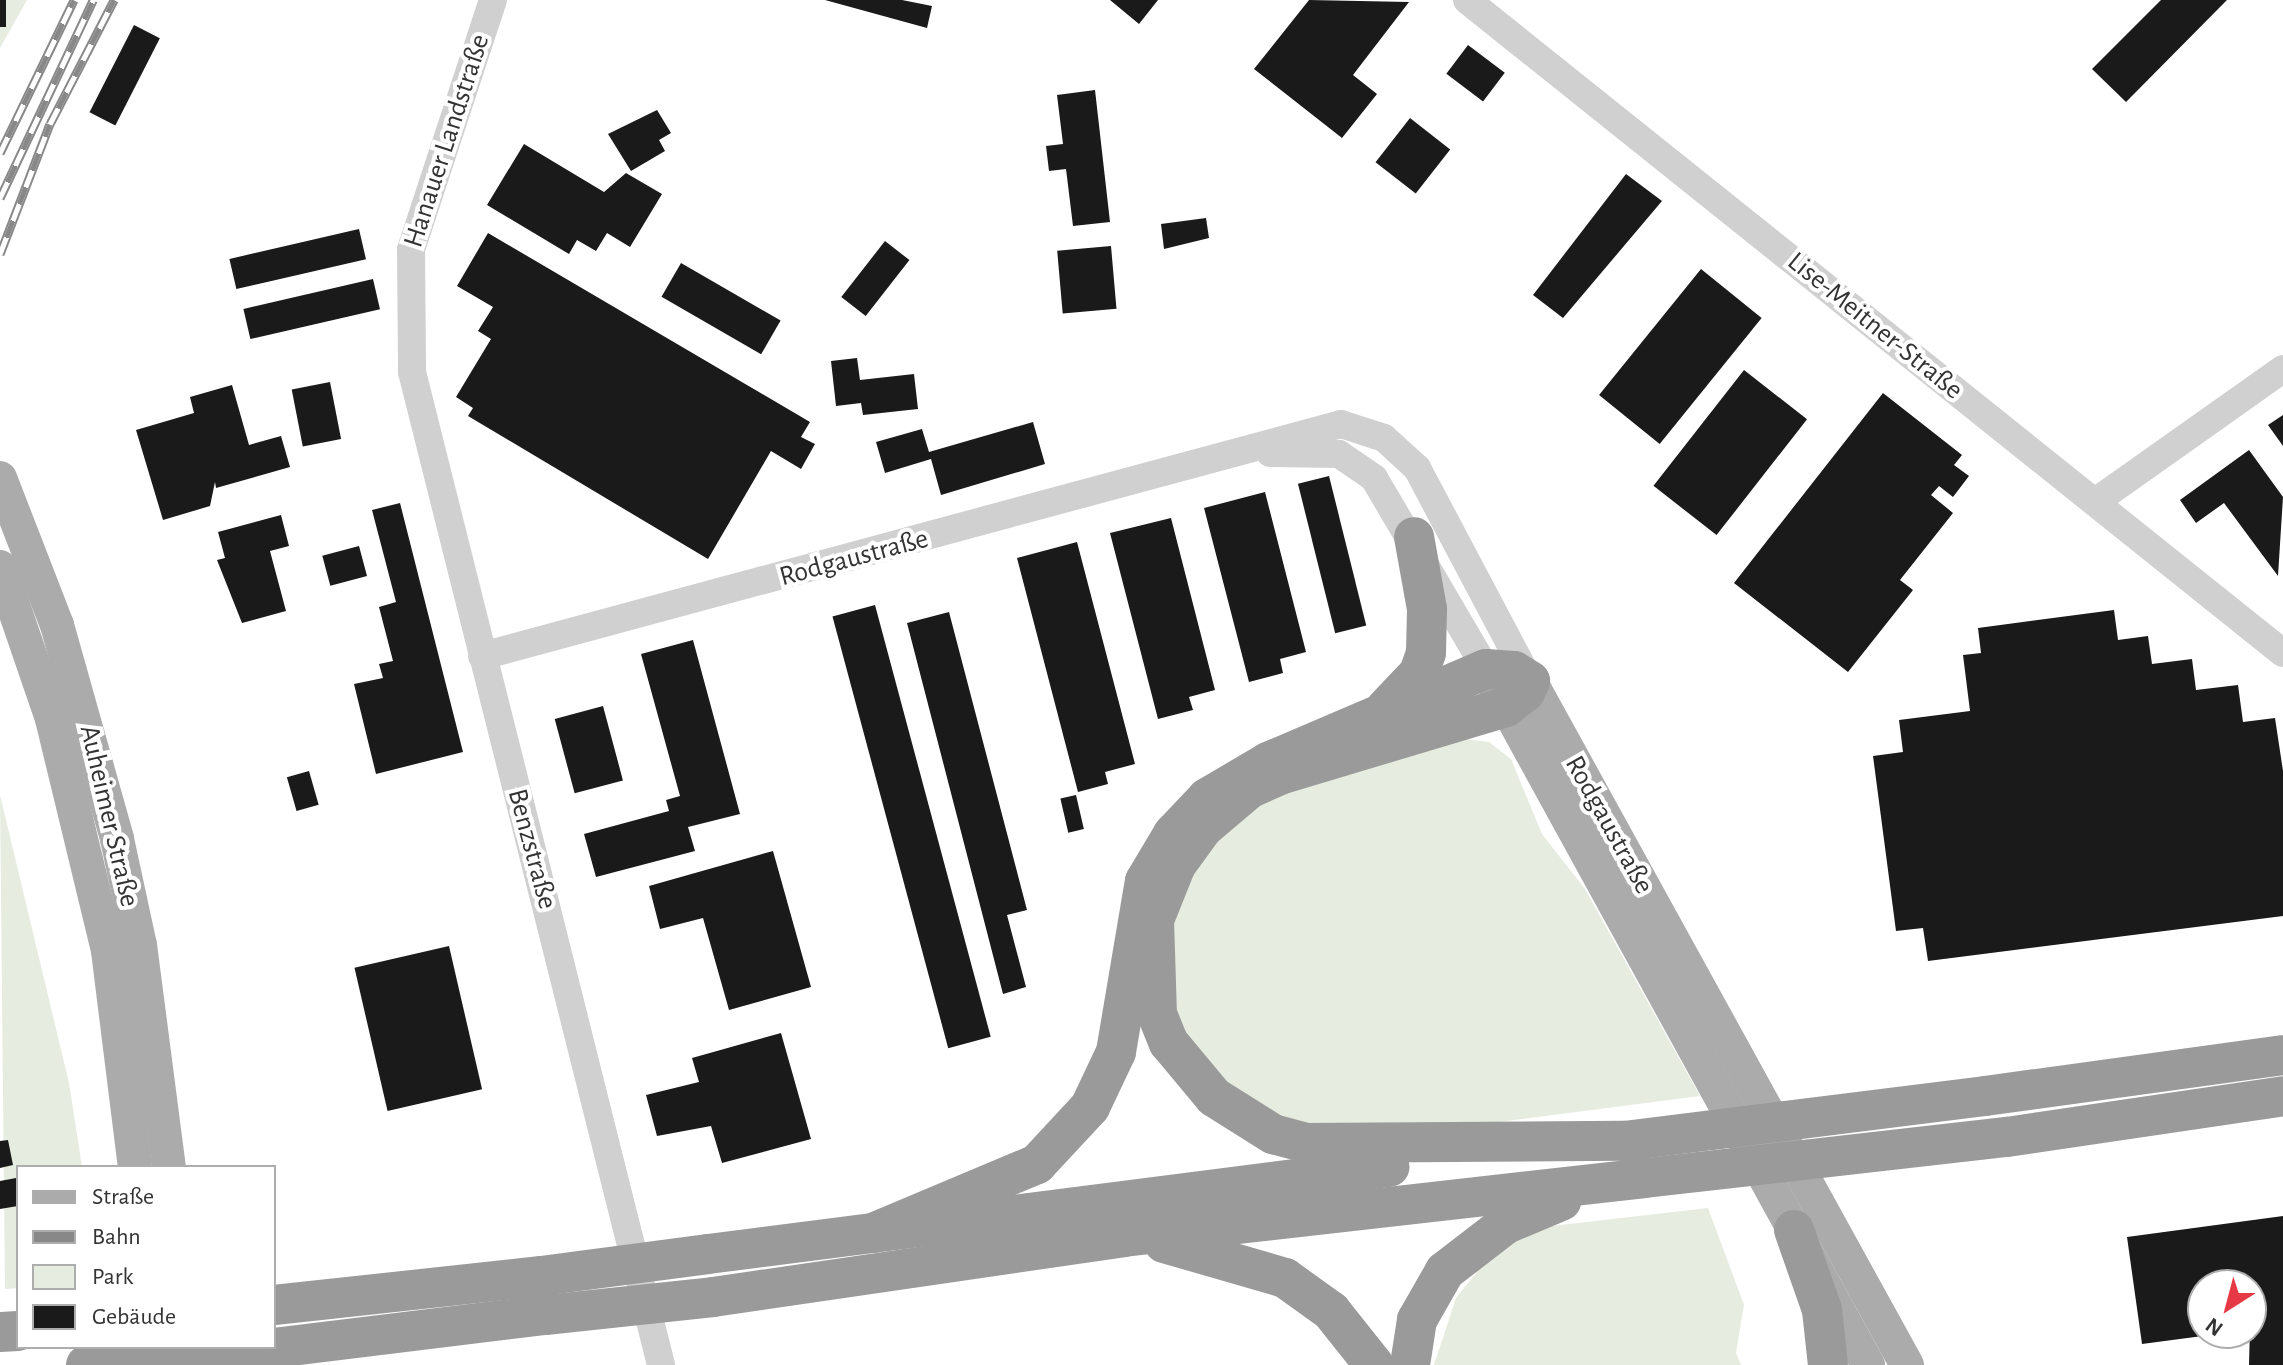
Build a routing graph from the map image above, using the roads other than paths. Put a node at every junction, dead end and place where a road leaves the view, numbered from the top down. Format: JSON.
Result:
{"nodes":[{"id":1,"x":493,"y":0,"type":"edge"},
{"id":2,"x":1467,"y":0,"type":"edge"},
{"id":3,"x":408,"y":331,"type":"joint"},
{"id":4,"x":2283,"y":369,"type":"edge"},
{"id":5,"x":1225,"y":460,"type":"junction"},
{"id":6,"x":4,"y":486,"type":"edge"},
{"id":7,"x":2095,"y":502,"type":"junction"},
{"id":8,"x":1414,"y":537,"type":"junction"},
{"id":9,"x":0,"y":567,"type":"edge"},
{"id":10,"x":2283,"y":653,"type":"edge"},
{"id":11,"x":482,"y":656,"type":"junction"},
{"id":12,"x":1486,"y":669,"type":"junction"},
{"id":13,"x":1518,"y":694,"type":"junction"},
{"id":14,"x":1363,"y":726,"type":"junction"},
{"id":15,"x":2283,"y":1055,"type":"edge"},
{"id":16,"x":2283,"y":1096,"type":"edge"},
{"id":17,"x":1624,"y":1141,"type":"junction"},
{"id":18,"x":135,"y":1165,"type":"edge"},
{"id":19,"x":169,"y":1165,"type":"edge"},
{"id":20,"x":1645,"y":1178,"type":"junction"},
{"id":21,"x":1794,"y":1230,"type":"junction"},
{"id":22,"x":873,"y":1233,"type":"junction"},
{"id":23,"x":1124,"y":1237,"type":"junction"},
{"id":24,"x":276,"y":1305,"type":"edge"},
{"id":25,"x":276,"y":1348,"type":"edge"},
{"id":26,"x":266,"y":1349,"type":"edge"},
{"id":27,"x":86,"y":1365,"type":"edge"},
{"id":28,"x":661,"y":1365,"type":"edge"},
{"id":29,"x":1374,"y":1365,"type":"edge"},
{"id":30,"x":1410,"y":1365,"type":"edge"},
{"id":31,"x":1828,"y":1365,"type":"edge"},
{"id":32,"x":1868,"y":1365,"type":"edge"},
{"id":33,"x":1907,"y":1365,"type":"edge"}],
"edges":[{"from":1,"to":3,"type":"street","name":"Hanauer Landstraße"},
{"from":2,"to":7,"type":"street","name":"Lise-Meitner-Straße"},
{"from":3,"to":11,"type":"street","name":"Benzstraße"},
{"from":4,"to":7,"type":"street"},
{"from":5,"to":8,"type":"street","name":"Rodgaustraße"},
{"from":5,"to":11,"type":"street","name":"Rodgaustraße"},
{"from":5,"to":13,"type":"street","name":"Rodgaustraße"},
{"from":6,"to":19,"type":"main road","name":"Auheimer Straße"},
{"from":7,"to":10,"type":"street","name":"Lise-Meitner-Straße"},
{"from":8,"to":12,"type":"street","name":"Rodgaustraße"},
{"from":8,"to":14,"type":"highway"},
{"from":9,"to":18,"type":"main road","name":"Auheimer Straße"},
{"from":11,"to":28,"type":"street","name":"Benzstraße"},
{"from":12,"to":13,"type":"highway"},
{"from":12,"to":14,"type":"highway"},
{"from":13,"to":17,"type":"highway"},
{"from":13,"to":21,"type":"main road","name":"Rodgaustraße"},
{"from":13,"to":33,"type":"main road","name":"Rodgaustraße"},
{"from":14,"to":22,"type":"highway"},
{"from":15,"to":17,"type":"highway","bridge":true},
{"from":16,"to":20,"type":"highway","bridge":true},
{"from":17,"to":22,"type":"highway"},
{"from":20,"to":23,"type":"highway"},
{"from":20,"to":30,"type":"highway"},
{"from":21,"to":31,"type":"highway"},
{"from":21,"to":32,"type":"main road","name":"Rodgaustraße"},
{"from":22,"to":24,"type":"highway","bridge":true},
{"from":23,"to":25,"type":"highway","bridge":true},
{"from":23,"to":29,"type":"highway"},
{"from":26,"to":27,"type":"highway","bridge":true}]}
